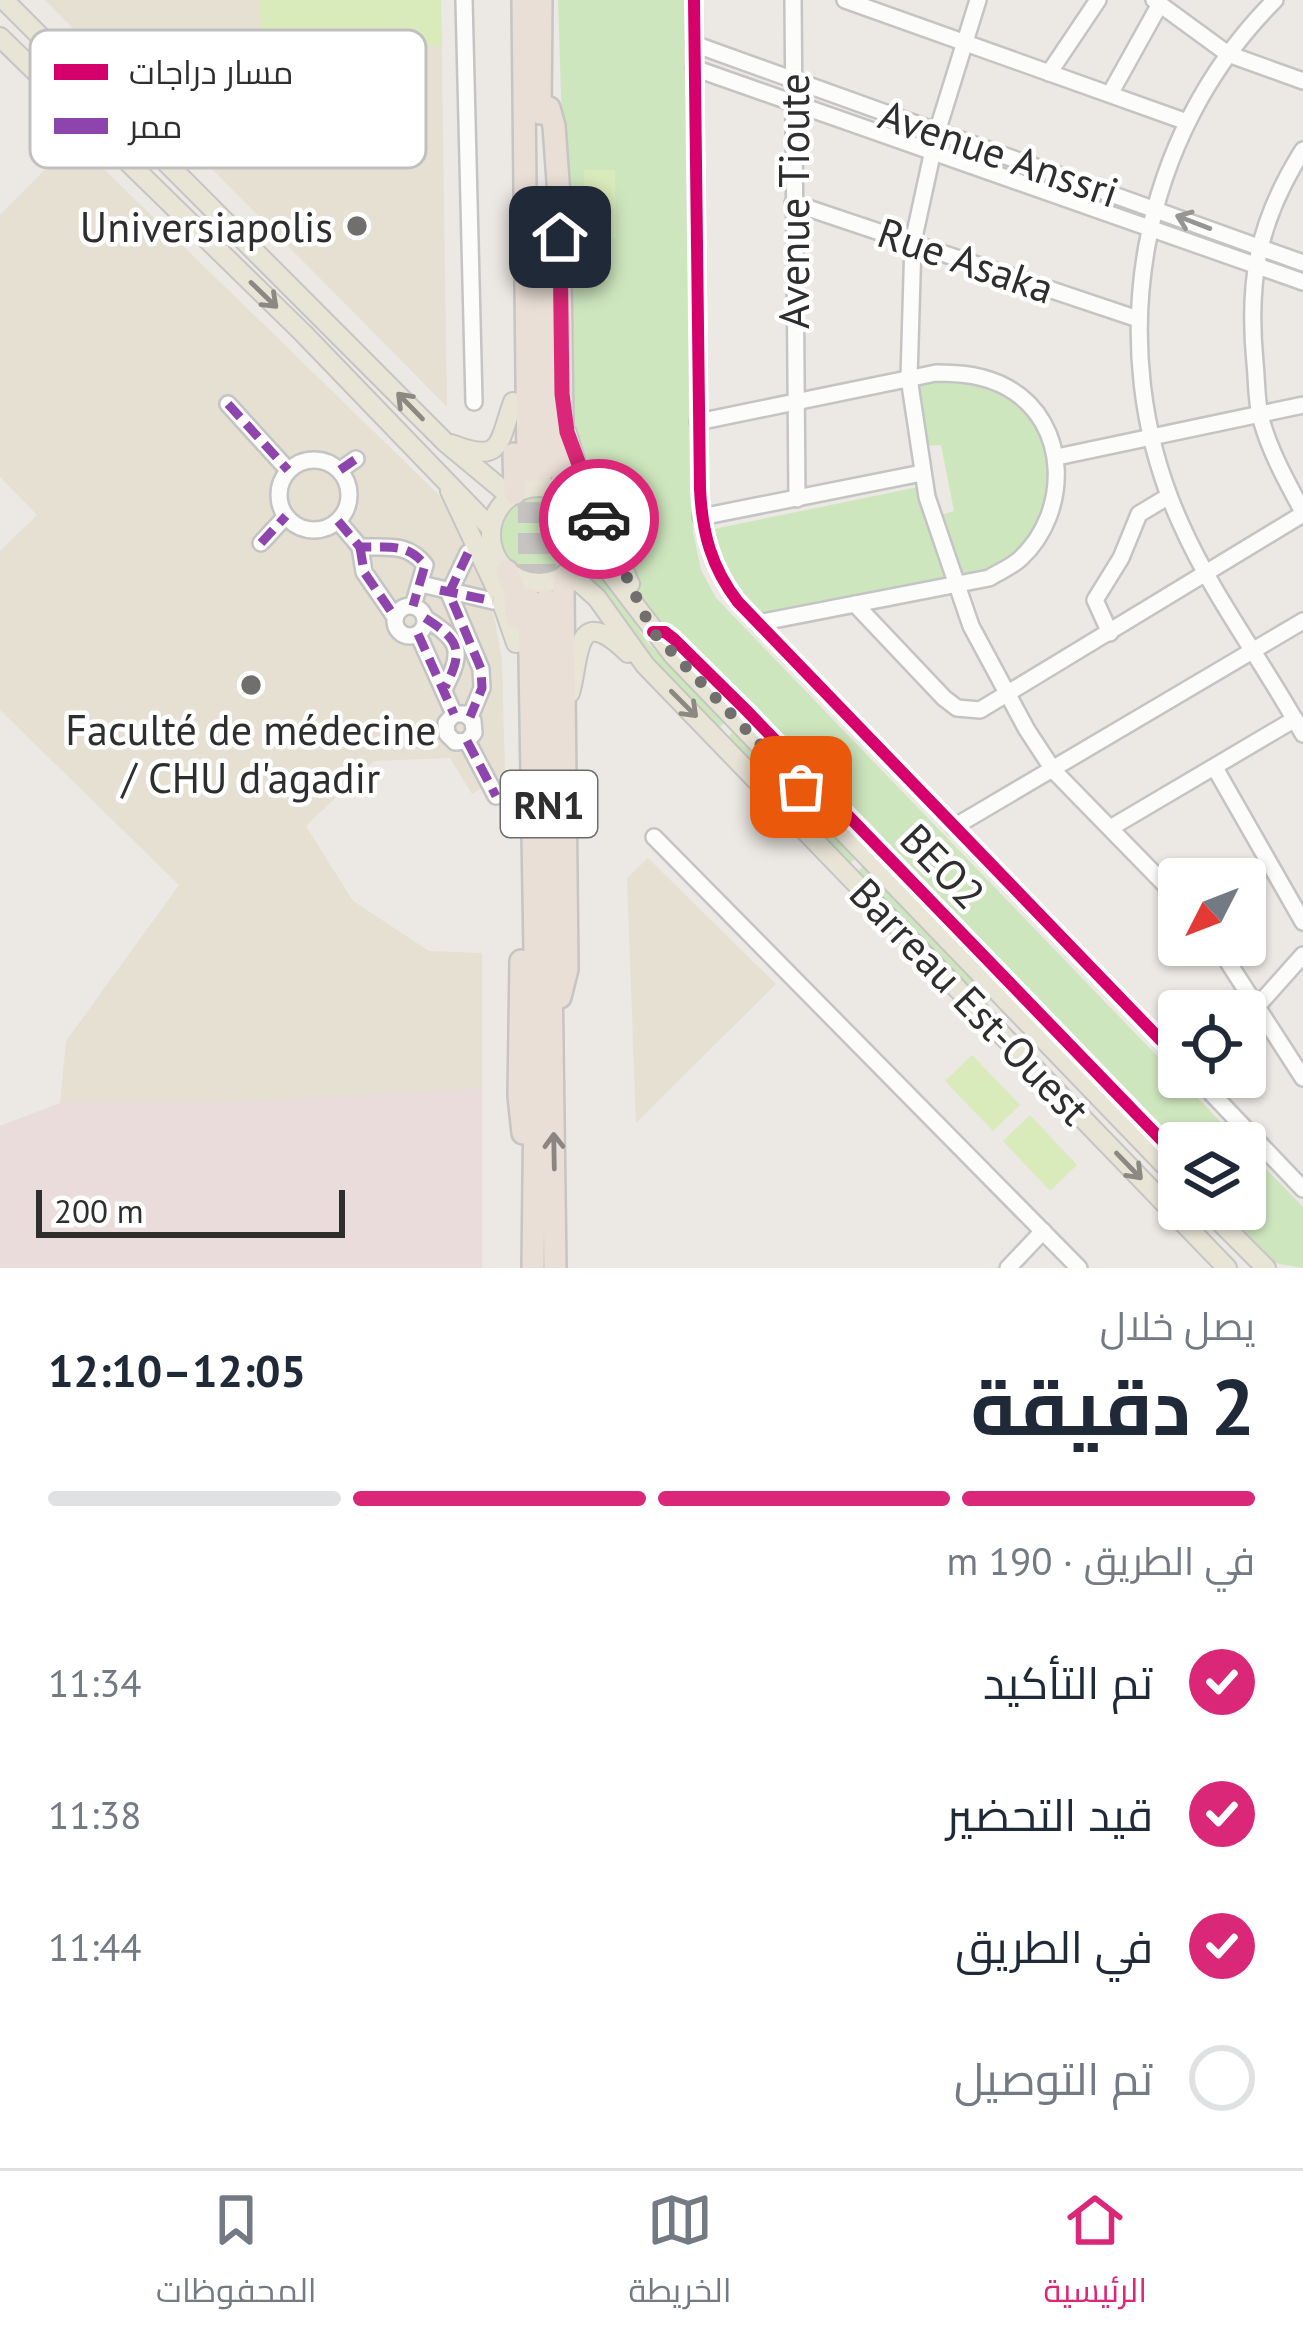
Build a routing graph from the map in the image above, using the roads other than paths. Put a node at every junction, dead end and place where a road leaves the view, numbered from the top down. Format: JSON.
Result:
{"nodes":[{"id":1,"x":4,"y":0,"type":"edge"},
{"id":2,"x":464,"y":0,"type":"edge"},
{"id":3,"x":523,"y":0,"type":"edge"},
{"id":4,"x":542,"y":0,"type":"edge"},
{"id":5,"x":694,"y":0,"type":"edge"},
{"id":6,"x":793,"y":0,"type":"edge"},
{"id":7,"x":978,"y":0,"type":"edge"},
{"id":8,"x":1098,"y":0,"type":"edge"},
{"id":9,"x":1275,"y":0,"type":"edge"},
{"id":10,"x":850,"y":1,"type":"edge"},
{"id":11,"x":1157,"y":2,"type":"edge"},
{"id":12,"x":34,"y":30,"type":"edge"},
{"id":13,"x":0,"y":37,"type":"edge"},
{"id":14,"x":964,"y":43,"type":"junction"},
{"id":15,"x":694,"y":44,"type":"junction"},
{"id":16,"x":1228,"y":53,"type":"junction"},
{"id":17,"x":30,"y":66,"type":"edge"},
{"id":18,"x":694,"y":68,"type":"junction"},
{"id":19,"x":1049,"y":73,"type":"junction"},
{"id":20,"x":792,"y":80,"type":"junction"},
{"id":21,"x":1303,"y":81,"type":"edge"},
{"id":22,"x":1110,"y":94,"type":"junction"},
{"id":23,"x":533,"y":100,"type":"junction"},
{"id":24,"x":792,"y":100,"type":"junction"},
{"id":25,"x":1187,"y":122,"type":"junction"},
{"id":26,"x":937,"y":132,"type":"junction"},
{"id":27,"x":1303,"y":150,"type":"edge"},
{"id":28,"x":933,"y":151,"type":"junction"},
{"id":29,"x":134,"y":168,"type":"edge"},
{"id":30,"x":172,"y":168,"type":"edge"},
{"id":31,"x":793,"y":203,"type":"junction"},
{"id":32,"x":1153,"y":207,"type":"junction"},
{"id":33,"x":1150,"y":228,"type":"junction"},
{"id":34,"x":913,"y":242,"type":"junction"},
{"id":35,"x":1256,"y":256,"type":"junction"},
{"id":36,"x":1303,"y":262,"type":"edge"},
{"id":37,"x":1303,"y":282,"type":"edge"},
{"id":38,"x":1138,"y":319,"type":"junction"},
{"id":39,"x":909,"y":378,"type":"junction"},
{"id":40,"x":562,"y":394,"type":"junction"},
{"id":41,"x":795,"y":401,"type":"junction"},
{"id":42,"x":474,"y":402,"type":"dead end"},
{"id":43,"x":513,"y":402,"type":"junction"},
{"id":44,"x":228,"y":404,"type":"dead end"},
{"id":45,"x":1303,"y":405,"type":"edge"},
{"id":46,"x":1260,"y":414,"type":"junction"},
{"id":47,"x":698,"y":422,"type":"junction"},
{"id":48,"x":1150,"y":437,"type":"junction"},
{"id":49,"x":445,"y":442,"type":"junction"},
{"id":50,"x":1057,"y":457,"type":"junction"},
{"id":51,"x":356,"y":459,"type":"dead end"},
{"id":52,"x":429,"y":464,"type":"junction"},
{"id":53,"x":288,"y":470,"type":"junction"},
{"id":54,"x":340,"y":470,"type":"junction"},
{"id":55,"x":535,"y":471,"type":"tunnel mouth"},
{"id":56,"x":922,"y":473,"type":"junction"},
{"id":57,"x":513,"y":494,"type":"junction"},
{"id":58,"x":563,"y":494,"type":"junction"},
{"id":59,"x":1169,"y":496,"type":"junction"},
{"id":60,"x":797,"y":499,"type":"junction"},
{"id":61,"x":1303,"y":513,"type":"edge"},
{"id":62,"x":286,"y":516,"type":"junction"},
{"id":63,"x":701,"y":517,"type":"junction"},
{"id":64,"x":338,"y":521,"type":"junction"},
{"id":65,"x":491,"y":528,"type":"junction"},
{"id":66,"x":586,"y":541,"type":"junction"},
{"id":67,"x":261,"y":544,"type":"dead end"},
{"id":68,"x":360,"y":547,"type":"junction"},
{"id":69,"x":468,"y":554,"type":"dead end"},
{"id":70,"x":507,"y":571,"type":"junction"},
{"id":71,"x":568,"y":574,"type":"junction"},
{"id":72,"x":1206,"y":574,"type":"junction"},
{"id":73,"x":421,"y":584,"type":"junction"},
{"id":74,"x":955,"y":587,"type":"junction"},
{"id":75,"x":449,"y":593,"type":"junction"},
{"id":76,"x":493,"y":601,"type":"dead end"},
{"id":77,"x":855,"y":604,"type":"junction"},
{"id":78,"x":395,"y":617,"type":"junction"},
{"id":79,"x":419,"y":619,"type":"junction"},
{"id":80,"x":1303,"y":621,"type":"edge"},
{"id":81,"x":646,"y":622,"type":"junction"},
{"id":82,"x":758,"y":623,"type":"junction"},
{"id":83,"x":1110,"y":633,"type":"junction"},
{"id":84,"x":516,"y":643,"type":"junction"},
{"id":85,"x":1253,"y":652,"type":"junction"},
{"id":86,"x":645,"y":665,"type":"junction"},
{"id":87,"x":445,"y":687,"type":"junction"},
{"id":88,"x":1007,"y":696,"type":"junction"},
{"id":89,"x":565,"y":703,"type":"junction"},
{"id":90,"x":462,"y":716,"type":"junction"},
{"id":91,"x":1300,"y":728,"type":"edge"},
{"id":92,"x":467,"y":741,"type":"junction"},
{"id":93,"x":1215,"y":768,"type":"junction"},
{"id":94,"x":1054,"y":771,"type":"junction"},
{"id":95,"x":496,"y":796,"type":"dead end"},
{"id":96,"x":955,"y":827,"type":"junction"},
{"id":97,"x":1112,"y":827,"type":"junction"},
{"id":98,"x":654,"y":837,"type":"dead end"},
{"id":99,"x":1158,"y":876,"type":"edge"},
{"id":100,"x":1303,"y":922,"type":"edge"},
{"id":101,"x":1303,"y":956,"type":"edge"},
{"id":102,"x":1266,"y":995,"type":"edge"},
{"id":103,"x":553,"y":1007,"type":"junction"},
{"id":104,"x":1266,"y":1032,"type":"edge"},
{"id":105,"x":1158,"y":1037,"type":"edge"},
{"id":106,"x":1303,"y":1078,"type":"edge"},
{"id":107,"x":1219,"y":1098,"type":"edge"},
{"id":108,"x":1158,"y":1158,"type":"edge"},
{"id":109,"x":532,"y":1181,"type":"junction"},
{"id":110,"x":1303,"y":1189,"type":"edge"},
{"id":111,"x":1228,"y":1230,"type":"edge"},
{"id":112,"x":1043,"y":1231,"type":"junction"},
{"id":113,"x":533,"y":1268,"type":"edge"},
{"id":114,"x":555,"y":1268,"type":"edge"},
{"id":115,"x":1008,"y":1268,"type":"edge"},
{"id":116,"x":1079,"y":1268,"type":"edge"},
{"id":117,"x":1227,"y":1268,"type":"edge"},
{"id":118,"x":1266,"y":1268,"type":"edge"}],
"edges":[{"from":12,"to":1,"type":"main road","one_way":true},
{"from":2,"to":42,"type":"street"},
{"from":3,"to":23,"type":"highway"},
{"from":4,"to":23,"type":"highway"},
{"from":5,"to":15,"type":"street"},
{"from":6,"to":20,"type":"street","name":"Avenue Tioute"},
{"from":7,"to":14,"type":"street"},
{"from":8,"to":19,"type":"street"},
{"from":9,"to":16,"type":"street"},
{"from":10,"to":14,"type":"street"},
{"from":11,"to":16,"type":"street"},
{"from":11,"to":22,"type":"street"},
{"from":13,"to":17,"type":"main road","one_way":true},
{"from":14,"to":19,"type":"street"},
{"from":14,"to":26,"type":"street"},
{"from":15,"to":18,"type":"street"},
{"from":15,"to":20,"type":"street","name":"Avenue Anssri"},
{"from":16,"to":21,"type":"street"},
{"from":16,"to":25,"type":"street"},
{"from":18,"to":24,"type":"street","name":"Avenue Anssri"},
{"from":18,"to":47,"type":"street"},
{"from":19,"to":22,"type":"street"},
{"from":20,"to":24,"type":"street","name":"Avenue Tioute"},
{"from":20,"to":26,"type":"street","name":"Avenue Anssri"},
{"from":22,"to":25,"type":"street"},
{"from":23,"to":40,"type":"highway"},
{"from":23,"to":43,"type":"highway"},
{"from":23,"to":55,"type":"highway"},
{"from":24,"to":28,"type":"street","name":"Avenue Anssri"},
{"from":24,"to":31,"type":"street","name":"Avenue Tioute"},
{"from":25,"to":32,"type":"street"},
{"from":26,"to":28,"type":"street"},
{"from":26,"to":32,"type":"street","name":"Avenue Anssri"},
{"from":27,"to":35,"type":"street"},
{"from":28,"to":33,"type":"street","name":"Avenue Anssri"},
{"from":28,"to":34,"type":"street"},
{"from":29,"to":52,"type":"main road","one_way":true},
{"from":49,"to":30,"type":"main road","one_way":true},
{"from":31,"to":34,"type":"street","name":"Rue Asaka"},
{"from":31,"to":41,"type":"street","name":"Avenue Tioute"},
{"from":32,"to":33,"type":"street"},
{"from":35,"to":32,"type":"street","name":"Avenue Anssri","one_way":true},
{"from":33,"to":35,"type":"street","name":"Avenue Anssri"},
{"from":33,"to":38,"type":"street"},
{"from":34,"to":38,"type":"street","name":"Rue Asaka"},
{"from":34,"to":39,"type":"street"},
{"from":35,"to":36,"type":"street","name":"Avenue Anssri"},
{"from":35,"to":37,"type":"street","name":"Avenue Anssri"},
{"from":35,"to":46,"type":"street"},
{"from":38,"to":48,"type":"street"},
{"from":39,"to":41,"type":"street"},
{"from":39,"to":50,"type":"street"},
{"from":39,"to":56,"type":"street"},
{"from":40,"to":58,"type":"highway"},
{"from":40,"to":81,"type":"main road"},
{"from":41,"to":47,"type":"street"},
{"from":41,"to":60,"type":"street","name":"Avenue Tioute"},
{"from":43,"to":49,"type":"main road"},
{"from":43,"to":57,"type":"highway"},
{"from":44,"to":53,"type":"street"},
{"from":45,"to":46,"type":"street"},
{"from":46,"to":48,"type":"street"},
{"from":46,"to":61,"type":"street"},
{"from":47,"to":63,"type":"street"},
{"from":48,"to":50,"type":"street"},
{"from":48,"to":59,"type":"street"},
{"from":49,"to":57,"type":"main road"},
{"from":50,"to":74,"type":"street"},
{"from":51,"to":54,"type":"street"},
{"from":52,"to":65,"type":"main road"},
{"from":52,"to":84,"type":"main road"},
{"from":53,"to":54,"type":"street"},
{"from":53,"to":62,"type":"street"},
{"from":54,"to":64,"type":"street"},
{"from":56,"to":60,"type":"street"},
{"from":56,"to":74,"type":"street"},
{"from":57,"to":58,"type":"main road"},
{"from":57,"to":65,"type":"main road"},
{"from":58,"to":66,"type":"main road"},
{"from":59,"to":72,"type":"street"},
{"from":59,"to":83,"type":"street"},
{"from":60,"to":63,"type":"street"},
{"from":61,"to":72,"type":"street"},
{"from":62,"to":64,"type":"street"},
{"from":62,"to":67,"type":"street"},
{"from":63,"to":82,"type":"street"},
{"from":64,"to":68,"type":"street"},
{"from":65,"to":70,"type":"main road"},
{"from":66,"to":71,"type":"main road"},
{"from":66,"to":81,"type":"main road","name":"Barreau Est-Ouest"},
{"from":68,"to":73,"type":"street"},
{"from":68,"to":78,"type":"street"},
{"from":69,"to":75,"type":"street"},
{"from":70,"to":71,"type":"main road"},
{"from":70,"to":84,"type":"highway"},
{"from":71,"to":86,"type":"main road","name":"Barreau Est-Ouest"},
{"from":71,"to":89,"type":"highway"},
{"from":72,"to":83,"type":"street"},
{"from":72,"to":85,"type":"street"},
{"from":73,"to":75,"type":"street"},
{"from":73,"to":79,"type":"street"},
{"from":74,"to":77,"type":"street"},
{"from":74,"to":88,"type":"street"},
{"from":75,"to":76,"type":"street"},
{"from":75,"to":90,"type":"street"},
{"from":77,"to":82,"type":"street"},
{"from":77,"to":88,"type":"street"},
{"from":78,"to":79,"type":"street"},
{"from":78,"to":79,"type":"street"},
{"from":79,"to":87,"type":"street"},
{"from":79,"to":87,"type":"street"},
{"from":80,"to":85,"type":"street"},
{"from":81,"to":108,"type":"main road","name":"Barreau Est-Ouest"},
{"from":82,"to":96,"type":"street"},
{"from":83,"to":88,"type":"street"},
{"from":84,"to":109,"type":"highway"},
{"from":85,"to":91,"type":"street"},
{"from":85,"to":94,"type":"street"},
{"from":86,"to":89,"type":"main road"},
{"from":86,"to":117,"type":"main road","name":"Barreau Est-Ouest","one_way":true},
{"from":87,"to":90,"type":"street"},
{"from":88,"to":94,"type":"street"},
{"from":89,"to":103,"type":"highway"},
{"from":90,"to":92,"type":"street"},
{"from":90,"to":92,"type":"street"},
{"from":91,"to":93,"type":"street"},
{"from":92,"to":95,"type":"street"},
{"from":93,"to":97,"type":"street"},
{"from":93,"to":100,"type":"street"},
{"from":94,"to":96,"type":"street"},
{"from":94,"to":97,"type":"street"},
{"from":96,"to":105,"type":"street"},
{"from":97,"to":99,"type":"street"},
{"from":98,"to":112,"type":"street"},
{"from":101,"to":102,"type":"street"},
{"from":103,"to":109,"type":"highway","number":"RN1"},
{"from":114,"to":103,"type":"highway","number":"RN1","one_way":true},
{"from":104,"to":106,"type":"street"},
{"from":107,"to":110,"type":"street"},
{"from":109,"to":113,"type":"highway","number":"RN1"},
{"from":111,"to":118,"type":"main road"},
{"from":112,"to":115,"type":"street"},
{"from":112,"to":116,"type":"street"}]}
